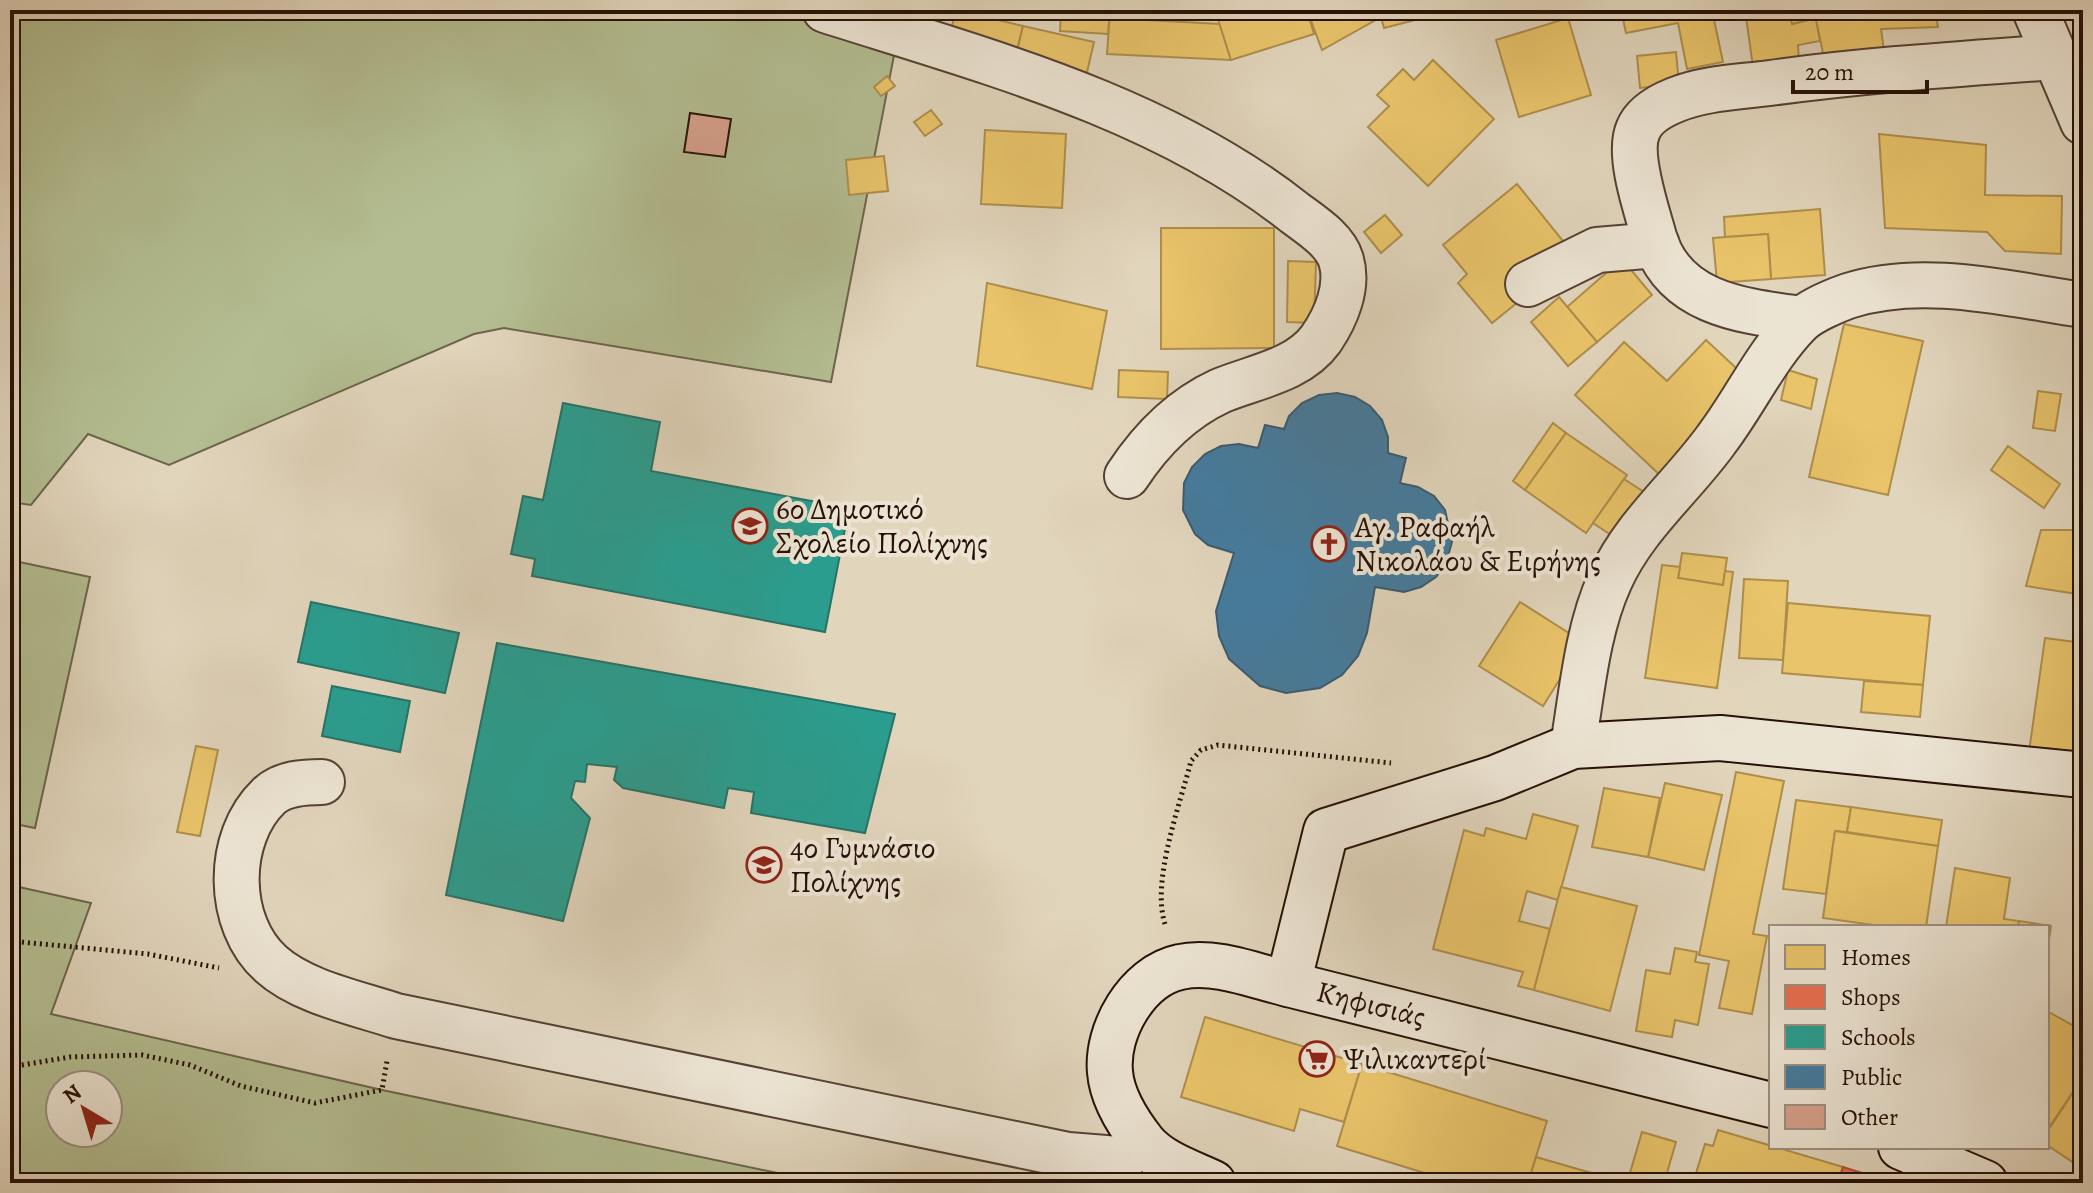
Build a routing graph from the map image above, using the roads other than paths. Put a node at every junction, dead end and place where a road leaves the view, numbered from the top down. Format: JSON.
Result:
{"nodes":[{"id":1,"x":825,"y":10,"type":"edge"},
{"id":2,"x":2035,"y":10,"type":"edge"},
{"id":3,"x":2054,"y":57,"type":"junction"},
{"id":4,"x":2083,"y":122,"type":"edge"},
{"id":5,"x":1657,"y":245,"type":"junction"},
{"id":6,"x":1528,"y":284,"type":"dead end"},
{"id":7,"x":2083,"y":305,"type":"edge"},
{"id":8,"x":1802,"y":319,"type":"junction"},
{"id":9,"x":1127,"y":476,"type":"dead end"},
{"id":10,"x":1573,"y":746,"type":"junction"},
{"id":11,"x":2083,"y":775,"type":"edge"},
{"id":12,"x":322,"y":782,"type":"dead end"},
{"id":13,"x":1288,"y":984,"type":"junction"},
{"id":14,"x":1769,"y":1104,"type":"edge"},
{"id":15,"x":1145,"y":1145,"type":"junction"},
{"id":16,"x":1905,"y":1149,"type":"edge"},
{"id":17,"x":1977,"y":1181,"type":"edge"},
{"id":18,"x":1213,"y":1183,"type":"edge"}],
"edges":[{"from":1,"to":9,"type":"street"},
{"from":2,"to":3,"type":"street"},
{"from":3,"to":4,"type":"street"},
{"from":3,"to":5,"type":"street"},
{"from":5,"to":6,"type":"street"},
{"from":5,"to":8,"type":"street"},
{"from":7,"to":8,"type":"street"},
{"from":8,"to":10,"type":"street"},
{"from":10,"to":11,"type":"street"},
{"from":10,"to":13,"type":"street"},
{"from":12,"to":15,"type":"street"},
{"from":13,"to":14,"type":"street","name":"Κηφισιάς"},
{"from":13,"to":15,"type":"street","name":"Κηφισιάς"},
{"from":15,"to":18,"type":"street"},
{"from":16,"to":17,"type":"street"}]}
